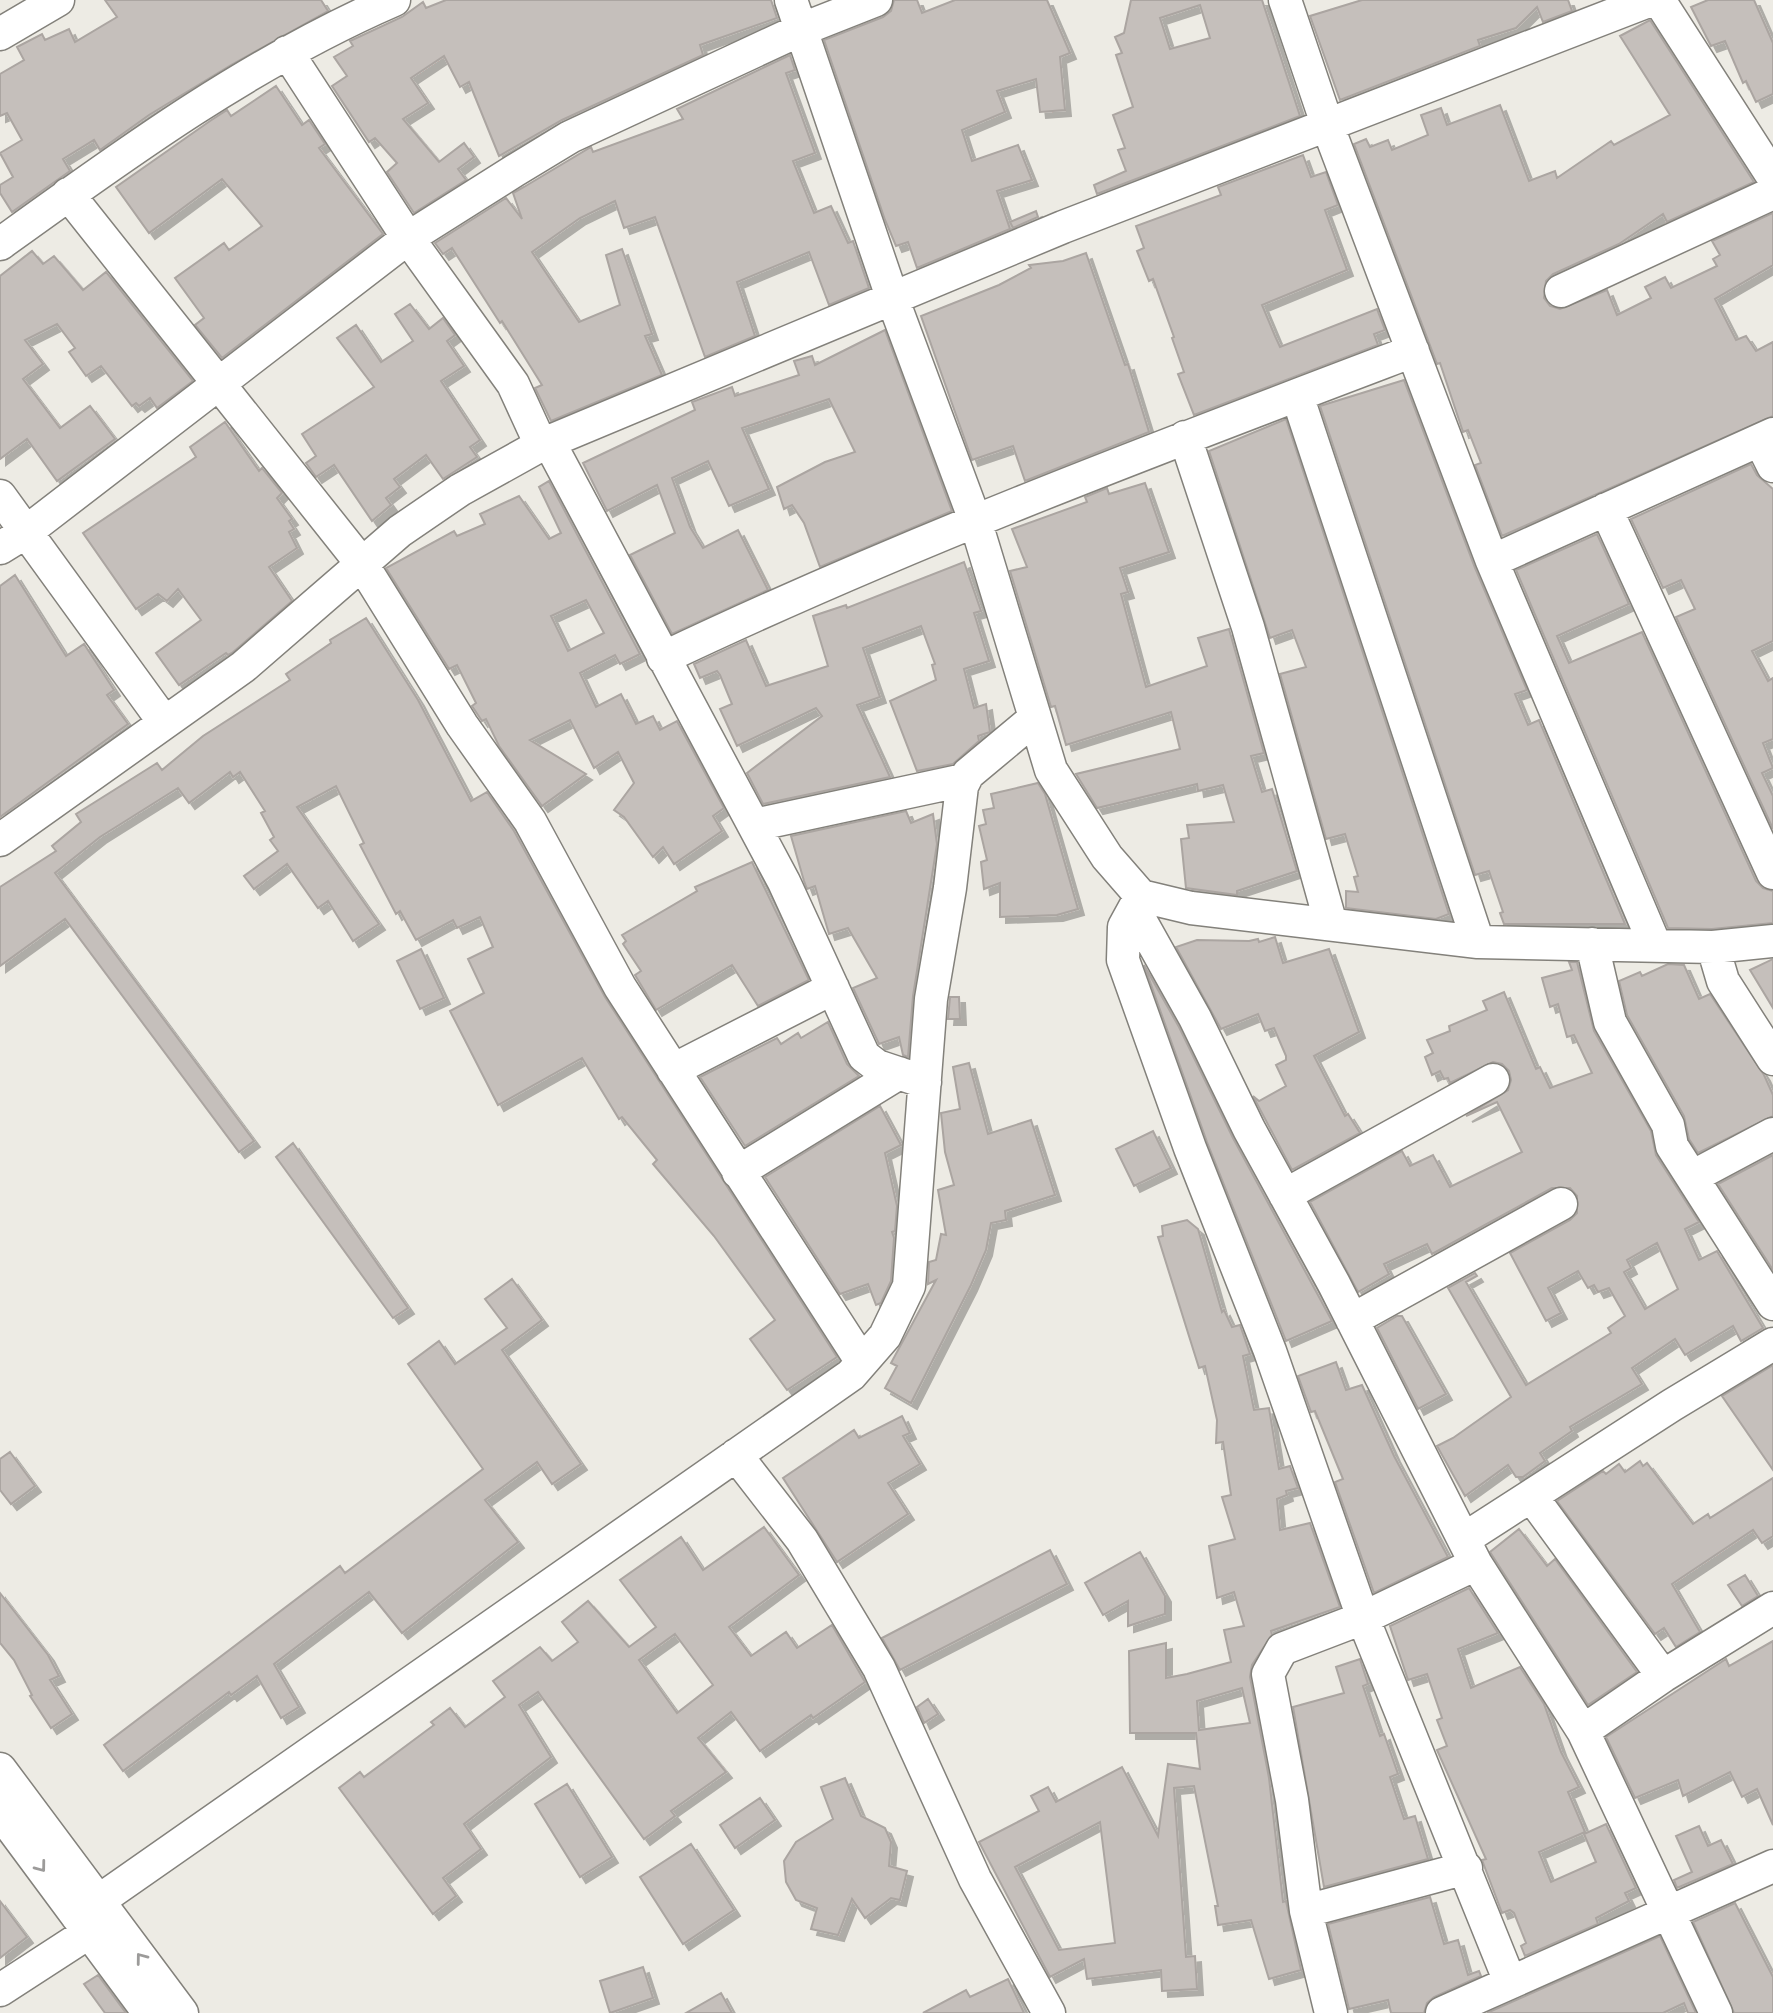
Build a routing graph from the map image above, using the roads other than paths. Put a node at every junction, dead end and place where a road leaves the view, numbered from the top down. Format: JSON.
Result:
{"nodes":[{"id":1,"x":58,"y":0,"type":"edge"},
{"id":2,"x":394,"y":0,"type":"edge"},
{"id":3,"x":876,"y":0,"type":"edge"},
{"id":4,"x":1285,"y":0,"type":"edge"},
{"id":5,"x":1651,"y":0,"type":"edge"},
{"id":6,"x":1659,"y":0,"type":"edge"},
{"id":7,"x":796,"y":15,"type":"edge"},
{"id":8,"x":0,"y":34,"type":"edge"},
{"id":9,"x":286,"y":52,"type":"junction"},
{"id":10,"x":1328,"y":127,"type":"junction"},
{"id":11,"x":1773,"y":177,"type":"edge"},
{"id":12,"x":1773,"y":193,"type":"edge"},
{"id":13,"x":68,"y":194,"type":"junction"},
{"id":14,"x":408,"y":238,"type":"junction"},
{"id":15,"x":0,"y":244,"type":"edge"},
{"id":16,"x":1561,"y":291,"type":"dead end"},
{"id":17,"x":894,"y":300,"type":"junction"},
{"id":18,"x":1413,"y":351,"type":"junction"},
{"id":19,"x":220,"y":385,"type":"junction"},
{"id":20,"x":1297,"y":395,"type":"junction"},
{"id":21,"x":1185,"y":438,"type":"junction"},
{"id":22,"x":545,"y":443,"type":"junction"},
{"id":23,"x":1769,"y":447,"type":"edge"},
{"id":24,"x":0,"y":496,"type":"edge"},
{"id":25,"x":1606,"y":509,"type":"junction"},
{"id":26,"x":976,"y":523,"type":"junction"},
{"id":27,"x":26,"y":532,"type":"junction"},
{"id":28,"x":0,"y":548,"type":"edge"},
{"id":29,"x":1492,"y":561,"type":"junction"},
{"id":30,"x":362,"y":564,"type":"junction"},
{"id":31,"x":663,"y":658,"type":"junction"},
{"id":32,"x":1034,"y":719,"type":"junction"},
{"id":33,"x":164,"y":722,"type":"junction"},
{"id":34,"x":964,"y":780,"type":"junction"},
{"id":35,"x":754,"y":825,"type":"junction"},
{"id":36,"x":0,"y":840,"type":"edge"},
{"id":37,"x":1773,"y":873,"type":"edge"},
{"id":38,"x":1137,"y":902,"type":"junction"},
{"id":39,"x":1331,"y":924,"type":"junction"},
{"id":40,"x":1773,"y":941,"type":"edge"},
{"id":41,"x":1478,"y":942,"type":"junction"},
{"id":42,"x":1592,"y":944,"type":"junction"},
{"id":43,"x":1655,"y":944,"type":"junction"},
{"id":44,"x":1713,"y":947,"type":"junction"},
{"id":45,"x":832,"y":988,"type":"junction"},
{"id":46,"x":1773,"y":1059,"type":"edge"},
{"id":47,"x":673,"y":1070,"type":"junction"},
{"id":48,"x":912,"y":1078,"type":"junction"},
{"id":49,"x":1493,"y":1080,"type":"dead end"},
{"id":50,"x":1773,"y":1134,"type":"edge"},
{"id":51,"x":738,"y":1172,"type":"junction"},
{"id":52,"x":1692,"y":1177,"type":"junction"},
{"id":53,"x":1285,"y":1195,"type":"junction"},
{"id":54,"x":1561,"y":1204,"type":"dead end"},
{"id":55,"x":1773,"y":1304,"type":"edge"},
{"id":56,"x":1352,"y":1320,"type":"junction"},
{"id":57,"x":1773,"y":1344,"type":"edge"},
{"id":58,"x":862,"y":1362,"type":"junction"},
{"id":59,"x":736,"y":1455,"type":"junction"},
{"id":60,"x":1532,"y":1497,"type":"junction"},
{"id":61,"x":1470,"y":1552,"type":"junction"},
{"id":62,"x":1773,"y":1608,"type":"edge"},
{"id":63,"x":1363,"y":1618,"type":"junction"},
{"id":64,"x":1663,"y":1676,"type":"junction"},
{"id":65,"x":1583,"y":1731,"type":"junction"},
{"id":66,"x":0,"y":1769,"type":"edge"},
{"id":67,"x":0,"y":1812,"type":"edge"},
{"id":68,"x":1773,"y":1866,"type":"edge"},
{"id":69,"x":1466,"y":1868,"type":"junction"},
{"id":70,"x":1306,"y":1911,"type":"junction"},
{"id":71,"x":1669,"y":1912,"type":"junction"},
{"id":72,"x":94,"y":1917,"type":"junction"},
{"id":73,"x":1510,"y":1982,"type":"junction"},
{"id":74,"x":0,"y":1990,"type":"edge"},
{"id":75,"x":149,"y":2013,"type":"edge"},
{"id":76,"x":182,"y":2013,"type":"edge"},
{"id":77,"x":1049,"y":2013,"type":"edge"},
{"id":78,"x":1331,"y":2013,"type":"edge"},
{"id":79,"x":1442,"y":2013,"type":"edge"},
{"id":80,"x":1716,"y":2013,"type":"edge"}],
"edges":[{"from":1,"to":8,"type":"street"},
{"from":2,"to":9,"type":"street"},
{"from":3,"to":7,"type":"street"},
{"from":4,"to":10,"type":"street"},
{"from":5,"to":10,"type":"street"},
{"from":6,"to":11,"type":"street"},
{"from":7,"to":14,"type":"street"},
{"from":7,"to":17,"type":"street"},
{"from":9,"to":13,"type":"street"},
{"from":9,"to":14,"type":"street"},
{"from":10,"to":17,"type":"street"},
{"from":10,"to":18,"type":"street"},
{"from":12,"to":16,"type":"street"},
{"from":13,"to":15,"type":"street"},
{"from":13,"to":19,"type":"street"},
{"from":14,"to":19,"type":"street"},
{"from":14,"to":22,"type":"street"},
{"from":17,"to":22,"type":"street"},
{"from":17,"to":26,"type":"street"},
{"from":18,"to":20,"type":"street"},
{"from":18,"to":29,"type":"street"},
{"from":19,"to":27,"type":"street"},
{"from":19,"to":30,"type":"street"},
{"from":20,"to":21,"type":"street"},
{"from":20,"to":41,"type":"street"},
{"from":21,"to":26,"type":"street"},
{"from":21,"to":39,"type":"street"},
{"from":22,"to":30,"type":"street"},
{"from":22,"to":31,"type":"street"},
{"from":23,"to":25,"type":"street"},
{"from":24,"to":27,"type":"street"},
{"from":25,"to":29,"type":"street"},
{"from":25,"to":37,"type":"street"},
{"from":26,"to":31,"type":"street"},
{"from":26,"to":32,"type":"street"},
{"from":27,"to":28,"type":"street"},
{"from":27,"to":33,"type":"street"},
{"from":29,"to":43,"type":"street"},
{"from":30,"to":33,"type":"street"},
{"from":30,"to":47,"type":"street"},
{"from":31,"to":35,"type":"street"},
{"from":32,"to":34,"type":"street"},
{"from":32,"to":38,"type":"street"},
{"from":33,"to":36,"type":"street"},
{"from":34,"to":35,"type":"street"},
{"from":34,"to":48,"type":"street"},
{"from":35,"to":45,"type":"street"},
{"from":38,"to":39,"type":"street"},
{"from":38,"to":53,"type":"street"},
{"from":38,"to":63,"type":"street"},
{"from":39,"to":41,"type":"street"},
{"from":40,"to":44,"type":"street"},
{"from":41,"to":42,"type":"street"},
{"from":42,"to":43,"type":"street"},
{"from":42,"to":52,"type":"street"},
{"from":43,"to":44,"type":"street"},
{"from":44,"to":46,"type":"street"},
{"from":45,"to":47,"type":"street"},
{"from":45,"to":48,"type":"street"},
{"from":47,"to":51,"type":"street"},
{"from":48,"to":51,"type":"street"},
{"from":48,"to":58,"type":"street"},
{"from":49,"to":53,"type":"street"},
{"from":50,"to":52,"type":"street"},
{"from":51,"to":58,"type":"street"},
{"from":52,"to":55,"type":"street"},
{"from":53,"to":56,"type":"street"},
{"from":54,"to":56,"type":"street"},
{"from":56,"to":61,"type":"street"},
{"from":57,"to":60,"type":"street"},
{"from":58,"to":59,"type":"street"},
{"from":59,"to":72,"type":"street"},
{"from":59,"to":77,"type":"street"},
{"from":60,"to":61,"type":"street"},
{"from":60,"to":64,"type":"street"},
{"from":61,"to":63,"type":"street"},
{"from":61,"to":65,"type":"street"},
{"from":62,"to":64,"type":"street"},
{"from":63,"to":69,"type":"street"},
{"from":63,"to":70,"type":"street"},
{"from":64,"to":65,"type":"street"},
{"from":65,"to":71,"type":"street"},
{"from":66,"to":72,"type":"street"},
{"from":67,"to":72,"type":"street","one_way":true},
{"from":68,"to":71,"type":"street"},
{"from":69,"to":70,"type":"street"},
{"from":69,"to":73,"type":"street"},
{"from":70,"to":78,"type":"street"},
{"from":71,"to":73,"type":"street"},
{"from":71,"to":80,"type":"street"},
{"from":72,"to":74,"type":"street"},
{"from":72,"to":75,"type":"street"},
{"from":76,"to":72,"type":"street","one_way":true},
{"from":73,"to":79,"type":"street"}]}
